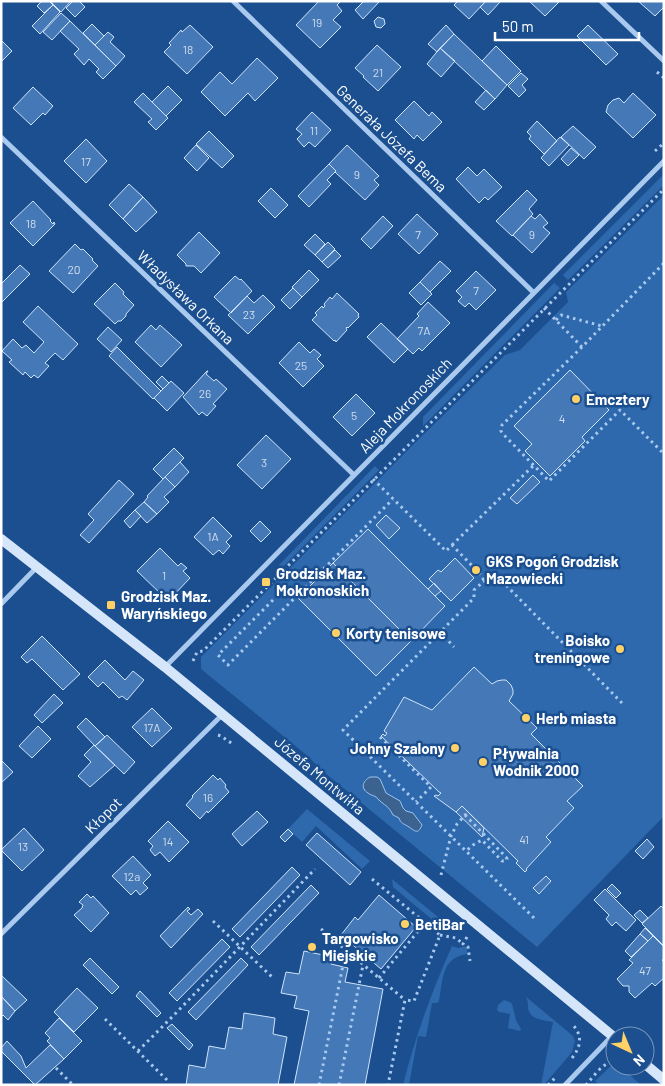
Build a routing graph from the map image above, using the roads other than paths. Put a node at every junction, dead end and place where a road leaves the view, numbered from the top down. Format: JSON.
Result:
{"nodes":[{"id":1,"x":233,"y":1,"type":"edge"},
{"id":2,"x":601,"y":1,"type":"edge"},
{"id":3,"x":664,"y":62,"type":"edge"},
{"id":4,"x":1,"y":137,"type":"edge"},
{"id":5,"x":664,"y":161,"type":"edge"},
{"id":6,"x":533,"y":292,"type":"junction"},
{"id":7,"x":354,"y":475,"type":"junction"},
{"id":8,"x":1,"y":539,"type":"edge"},
{"id":9,"x":37,"y":568,"type":"junction"},
{"id":10,"x":1,"y":604,"type":"edge"},
{"id":11,"x":165,"y":667,"type":"junction"},
{"id":12,"x":223,"y":714,"type":"junction"},
{"id":13,"x":1,"y":934,"type":"edge"},
{"id":14,"x":605,"y":1030,"type":"edge"},
{"id":15,"x":605,"y":1046,"type":"edge"},
{"id":16,"x":565,"y":1085,"type":"edge"}],
"edges":[{"from":1,"to":6,"type":"street","name":"Generała Józefa Bema"},
{"from":2,"to":3,"type":"street"},
{"from":4,"to":7,"type":"street","name":"Władysława Orkana"},
{"from":5,"to":6,"type":"street","name":"Aleja Mokronoskich"},
{"from":6,"to":7,"type":"street","name":"Aleja Mokronoskich"},
{"from":7,"to":11,"type":"street","name":"Aleja Mokronoskich"},
{"from":8,"to":9,"type":"street","name":"Józefa Montwiłła"},
{"from":9,"to":10,"type":"street"},
{"from":9,"to":11,"type":"street","name":"Józefa Montwiłła"},
{"from":11,"to":12,"type":"street","name":"Józefa Montwiłła"},
{"from":12,"to":13,"type":"street","name":"Kłopot"},
{"from":12,"to":14,"type":"street","name":"Józefa Montwiłła"},
{"from":15,"to":16,"type":"street"}]}
